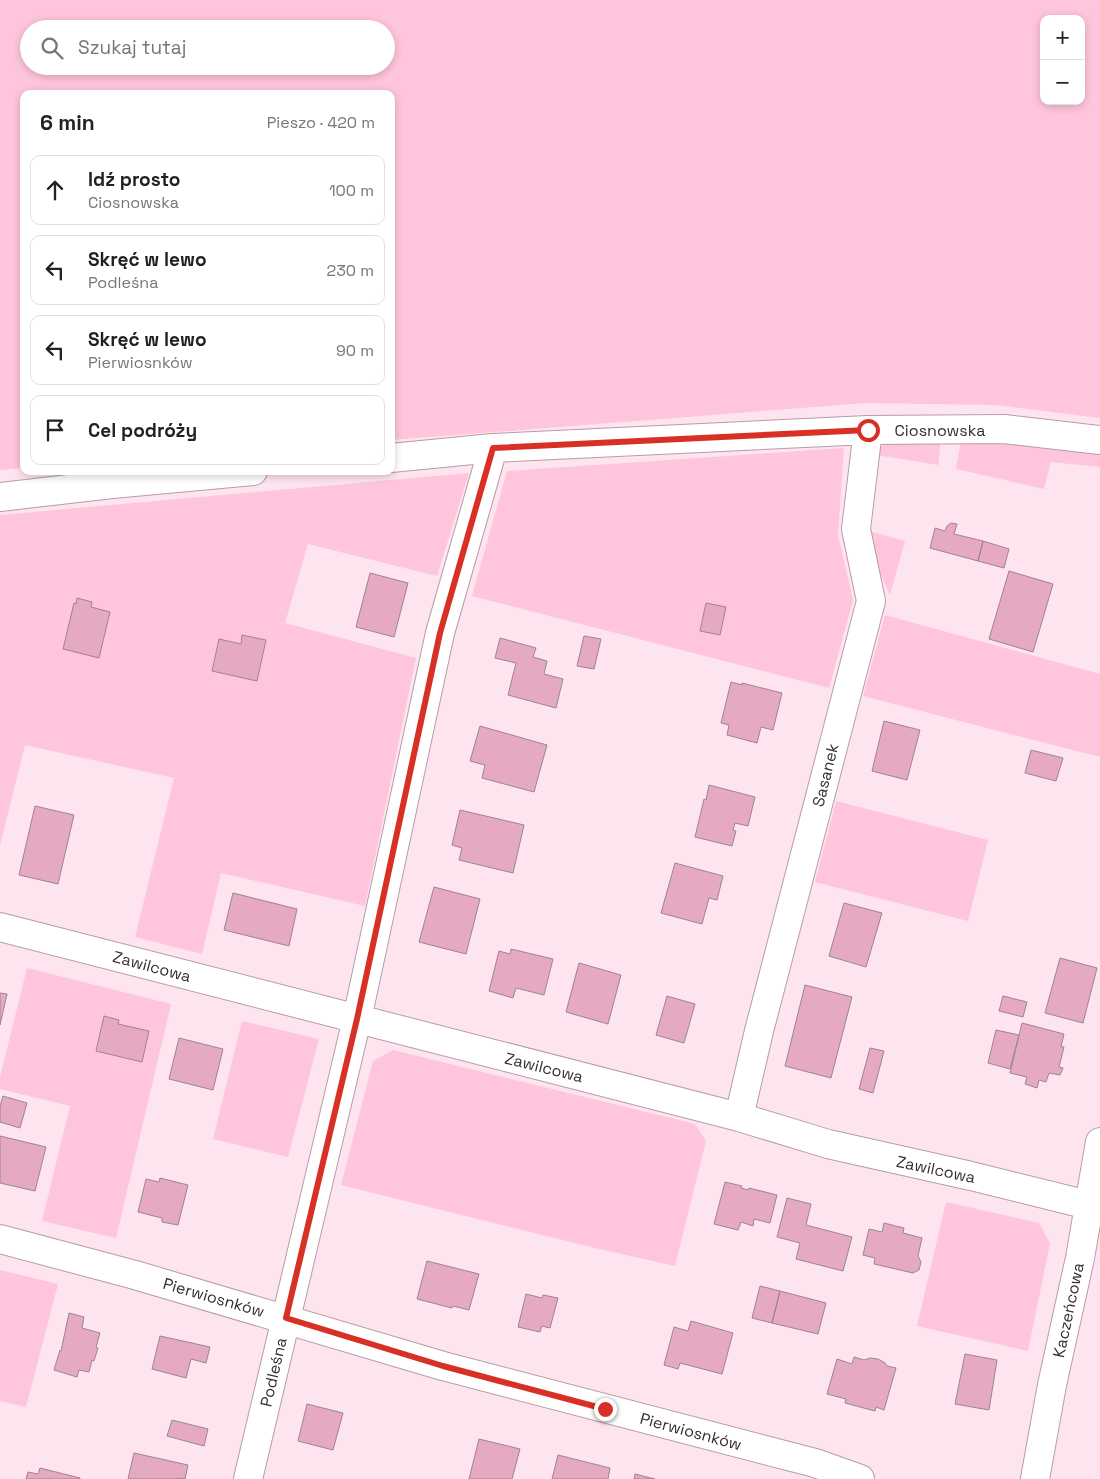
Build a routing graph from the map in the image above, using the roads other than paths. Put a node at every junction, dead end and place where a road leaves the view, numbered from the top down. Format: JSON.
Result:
{"nodes":[{"id":1,"x":868,"y":430,"type":"junction"},
{"id":2,"x":1100,"y":440,"type":"edge"},
{"id":3,"x":493,"y":448,"type":"junction"},
{"id":4,"x":395,"y":458,"type":"edge"},
{"id":5,"x":210,"y":475,"type":"edge"},
{"id":6,"x":0,"y":497,"type":"edge"},
{"id":7,"x":0,"y":927,"type":"edge"},
{"id":8,"x":357,"y":1019,"type":"junction"},
{"id":9,"x":739,"y":1117,"type":"junction"},
{"id":10,"x":1100,"y":1142,"type":"edge"},
{"id":11,"x":1094,"y":1206,"type":"edge"},
{"id":12,"x":0,"y":1240,"type":"edge"},
{"id":13,"x":286,"y":1318,"type":"junction"},
{"id":14,"x":248,"y":1479,"type":"edge"},
{"id":15,"x":860,"y":1479,"type":"edge"},
{"id":16,"x":1035,"y":1479,"type":"edge"}],
"edges":[{"from":1,"to":2,"type":"street","name":"Ciosnowska"},
{"from":1,"to":3,"type":"street","name":"Ciosnowska"},
{"from":1,"to":9,"type":"street","name":"Sasanek"},
{"from":3,"to":4,"type":"street","name":"Ciosnowska"},
{"from":3,"to":8,"type":"street","name":"Podleśna"},
{"from":5,"to":6,"type":"street"},
{"from":7,"to":8,"type":"street","name":"Zawilcowa"},
{"from":8,"to":9,"type":"street","name":"Zawilcowa"},
{"from":8,"to":13,"type":"street","name":"Podleśna"},
{"from":9,"to":11,"type":"street","name":"Zawilcowa"},
{"from":10,"to":11,"type":"street","name":"Kaczeńcowa"},
{"from":11,"to":16,"type":"street","name":"Kaczeńcowa"},
{"from":12,"to":13,"type":"street","name":"Pierwiosnków"},
{"from":13,"to":14,"type":"street","name":"Podleśna"},
{"from":13,"to":15,"type":"street","name":"Pierwiosnków"}]}
